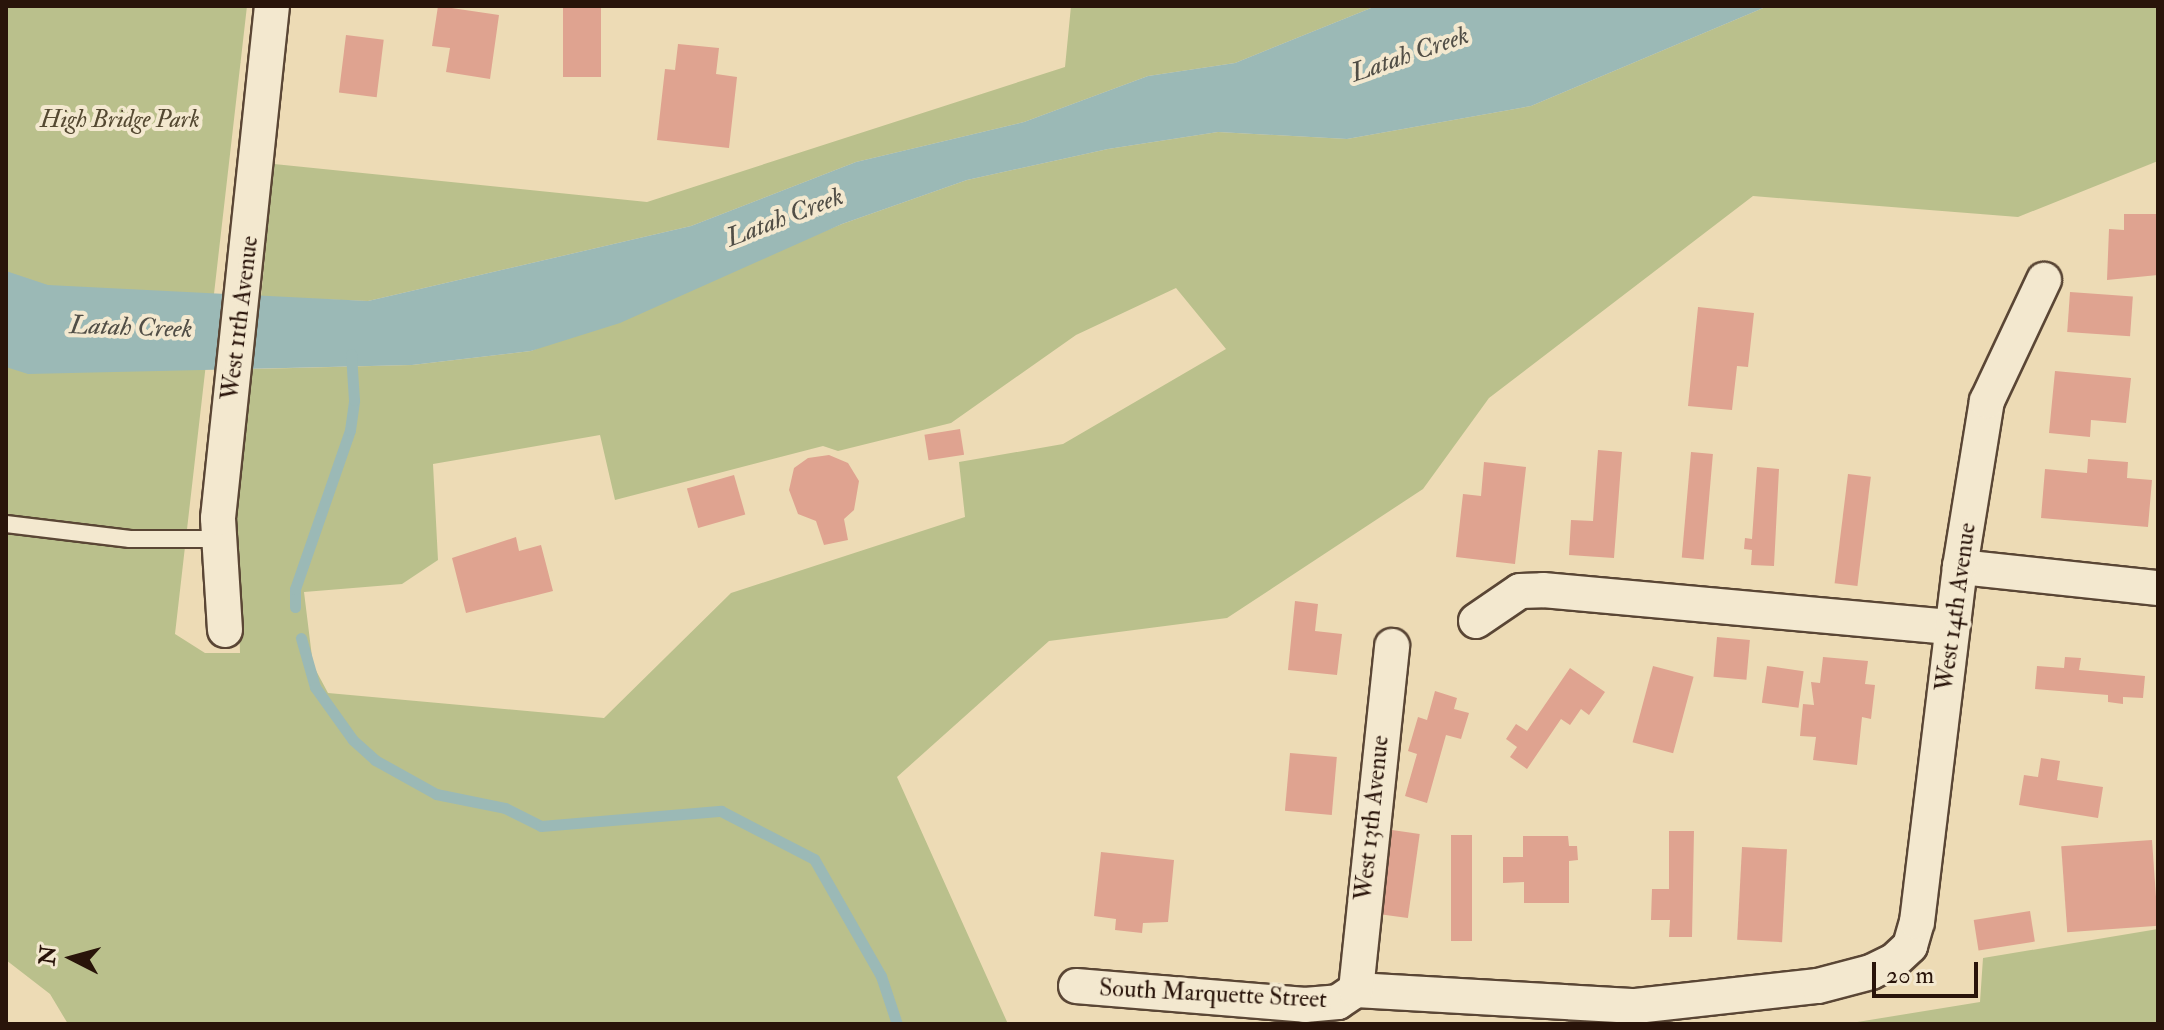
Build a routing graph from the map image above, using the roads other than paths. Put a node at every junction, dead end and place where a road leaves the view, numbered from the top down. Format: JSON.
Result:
{"nodes":[{"id":1,"x":272,"y":6,"type":"edge"},
{"id":2,"x":2044,"y":280,"type":"dead end"},
{"id":3,"x":6,"y":524,"type":"edge"},
{"id":4,"x":217,"y":539,"type":"junction"},
{"id":5,"x":1960,"y":567,"type":"junction"},
{"id":6,"x":2158,"y":588,"type":"edge"},
{"id":7,"x":1476,"y":621,"type":"dead end"},
{"id":8,"x":1952,"y":627,"type":"junction"},
{"id":9,"x":225,"y":630,"type":"dead end"},
{"id":10,"x":1392,"y":646,"type":"dead end"},
{"id":11,"x":1910,"y":946,"type":"joint"},
{"id":12,"x":1076,"y":986,"type":"dead end"},
{"id":13,"x":1356,"y":990,"type":"junction"}],
"edges":[{"from":1,"to":4,"type":"street","name":"West 11th Avenue"},
{"from":2,"to":5,"type":"street","name":"West 14th Avenue"},
{"from":3,"to":4,"type":"lane"},
{"from":4,"to":9,"type":"street","name":"West 11th Avenue"},
{"from":5,"to":6,"type":"street"},
{"from":5,"to":8,"type":"street","name":"West 14th Avenue"},
{"from":7,"to":8,"type":"street"},
{"from":8,"to":11,"type":"street","name":"West 14th Avenue"},
{"from":10,"to":13,"type":"street","name":"West 13th Avenue"},
{"from":11,"to":13,"type":"street","name":"South Marquette Street"},
{"from":12,"to":13,"type":"street","name":"South Marquette Street"}]}
